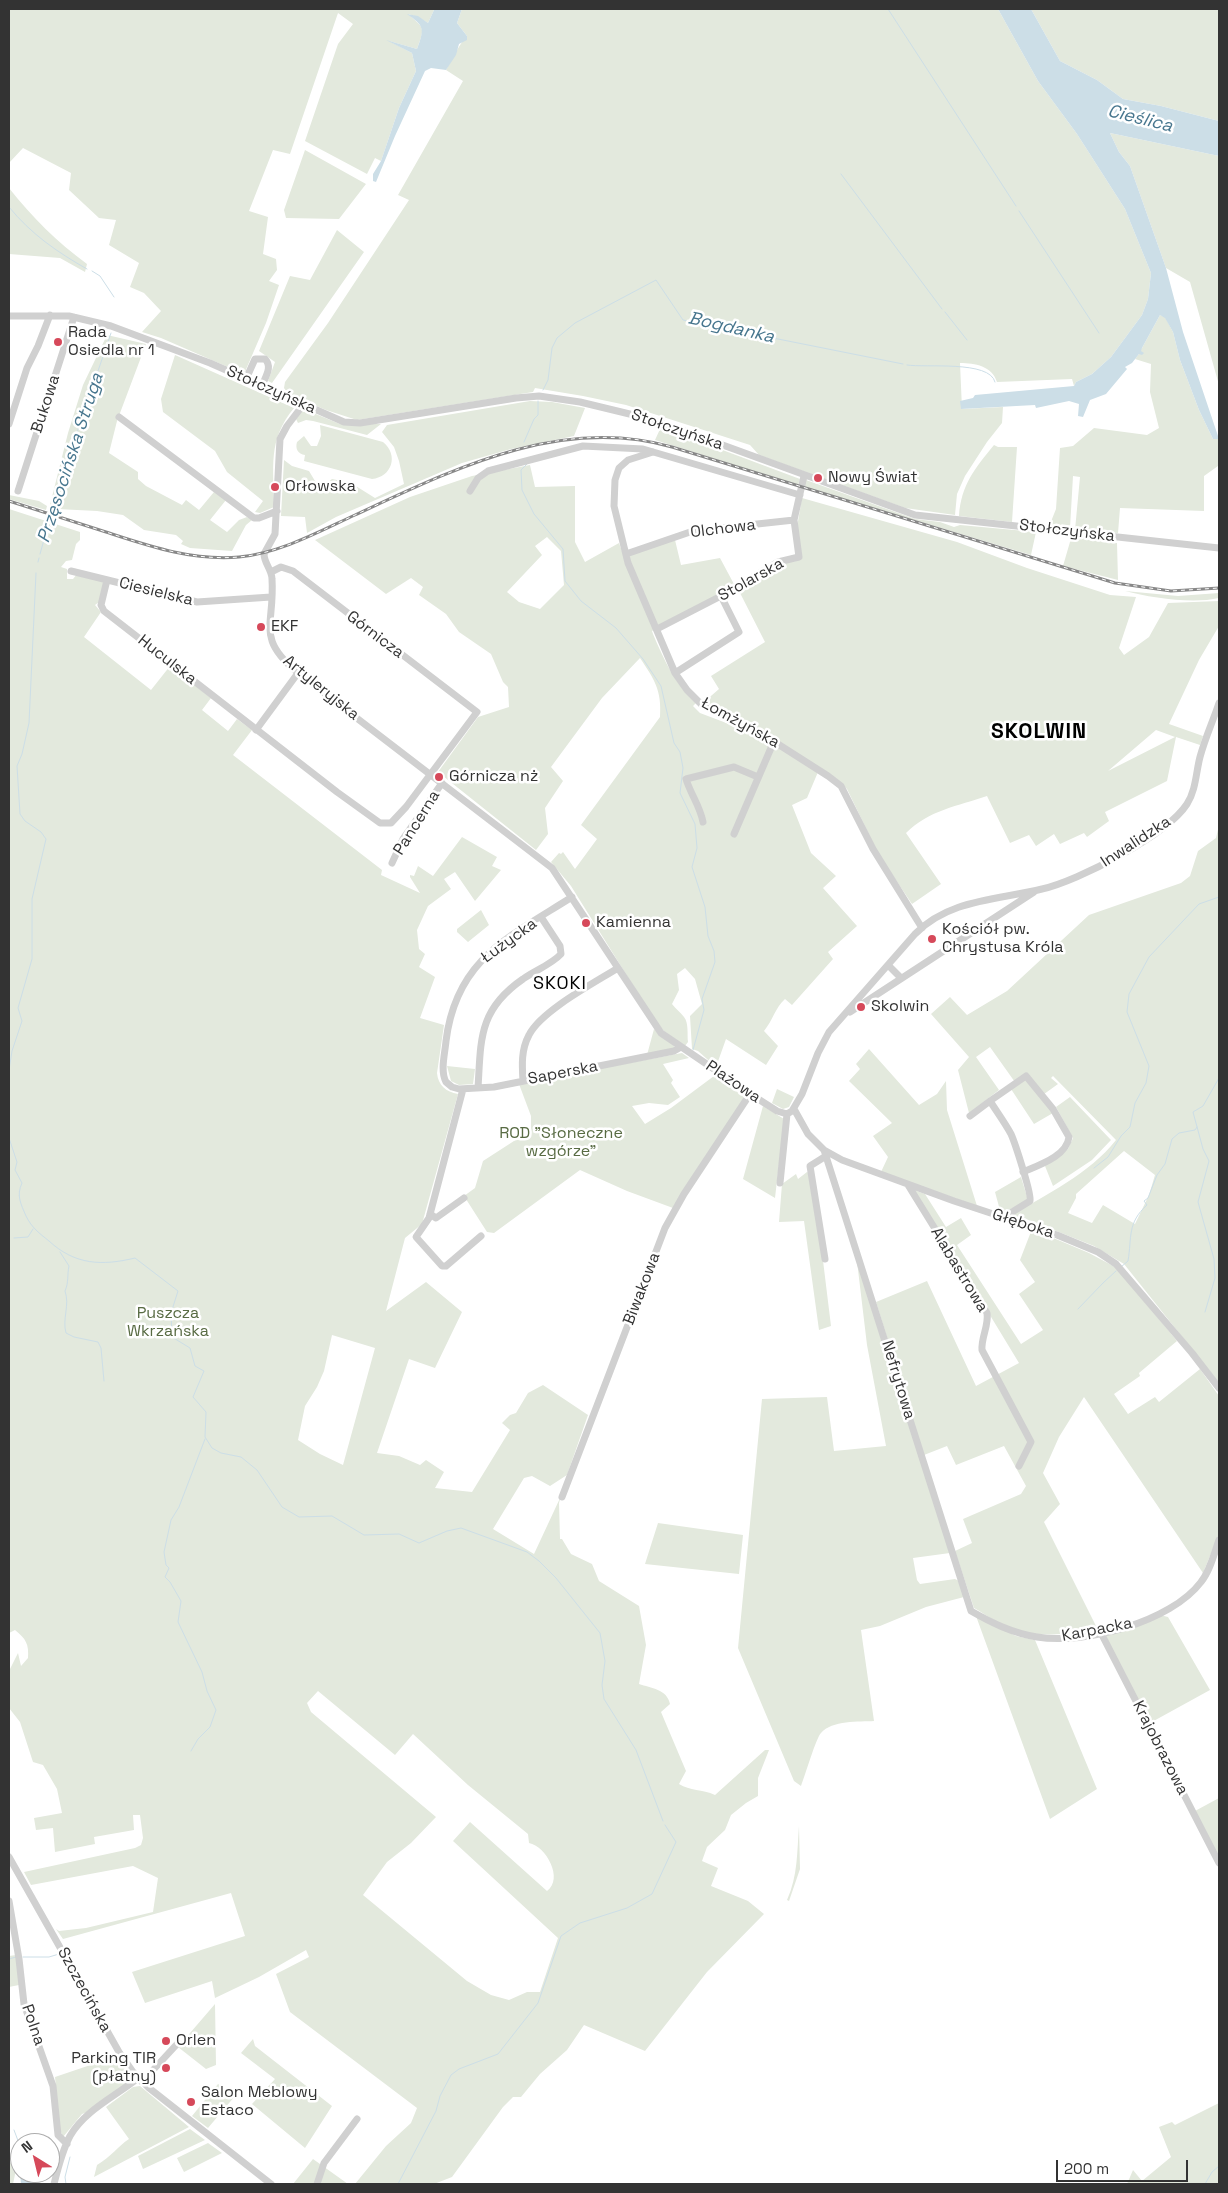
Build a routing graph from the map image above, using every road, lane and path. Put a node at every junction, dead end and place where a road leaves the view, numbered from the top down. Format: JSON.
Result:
{"nodes":[{"id":1,"x":50,"y":315,"type":"junction"},
{"id":2,"x":9,"y":316,"type":"edge"},
{"id":3,"x":74,"y":317,"type":"junction"},
{"id":4,"x":246,"y":379,"type":"junction"},
{"id":5,"x":262,"y":386,"type":"junction"},
{"id":6,"x":303,"y":405,"type":"junction"},
{"id":7,"x":119,"y":417,"type":"dead end"},
{"id":8,"x":9,"y":424,"type":"edge"},
{"id":9,"x":630,"y":448,"type":"junction"},
{"id":10,"x":653,"y":452,"type":"junction"},
{"id":11,"x":628,"y":460,"type":"junction"},
{"id":12,"x":804,"y":476,"type":"junction"},
{"id":13,"x":18,"y":491,"type":"dead end"},
{"id":14,"x":470,"y":491,"type":"dead end"},
{"id":15,"x":800,"y":495,"type":"junction"},
{"id":16,"x":277,"y":511,"type":"junction"},
{"id":17,"x":794,"y":520,"type":"junction"},
{"id":18,"x":1219,"y":548,"type":"edge"},
{"id":19,"x":626,"y":554,"type":"junction"},
{"id":20,"x":71,"y":571,"type":"dead end"},
{"id":21,"x":271,"y":572,"type":"junction"},
{"id":22,"x":107,"y":580,"type":"junction"},
{"id":23,"x":721,"y":596,"type":"junction"},
{"id":24,"x":271,"y":597,"type":"junction"},
{"id":25,"x":657,"y":630,"type":"junction"},
{"id":26,"x":298,"y":673,"type":"junction"},
{"id":27,"x":675,"y":673,"type":"junction"},
{"id":28,"x":1219,"y":703,"type":"edge"},
{"id":29,"x":477,"y":712,"type":"joint"},
{"id":30,"x":256,"y":730,"type":"junction"},
{"id":31,"x":774,"y":741,"type":"junction"},
{"id":32,"x":431,"y":774,"type":"junction"},
{"id":33,"x":758,"y":777,"type":"junction"},
{"id":34,"x":442,"y":783,"type":"junction"},
{"id":35,"x":703,"y":822,"type":"dead end"},
{"id":36,"x":385,"y":824,"type":"joint"},
{"id":37,"x":734,"y":834,"type":"dead end"},
{"id":38,"x":392,"y":863,"type":"dead end"},
{"id":39,"x":1038,"y":890,"type":"junction"},
{"id":40,"x":1009,"y":894,"type":"junction"},
{"id":41,"x":572,"y":897,"type":"junction"},
{"id":42,"x":1012,"y":905,"type":"junction"},
{"id":43,"x":541,"y":917,"type":"junction"},
{"id":44,"x":922,"y":928,"type":"junction"},
{"id":45,"x":888,"y":965,"type":"junction"},
{"id":46,"x":618,"y":968,"type":"junction"},
{"id":47,"x":900,"y":978,"type":"junction"},
{"id":48,"x":861,"y":1000,"type":"junction"},
{"id":49,"x":680,"y":1047,"type":"junction"},
{"id":50,"x":523,"y":1081,"type":"junction"},
{"id":51,"x":446,"y":1082,"type":"joint"},
{"id":52,"x":478,"y":1088,"type":"junction"},
{"id":53,"x":463,"y":1089,"type":"junction"},
{"id":54,"x":750,"y":1094,"type":"junction"},
{"id":55,"x":990,"y":1101,"type":"junction"},
{"id":56,"x":794,"y":1109,"type":"junction"},
{"id":57,"x":788,"y":1114,"type":"junction"},
{"id":58,"x":970,"y":1116,"type":"dead end"},
{"id":59,"x":825,"y":1153,"type":"junction"},
{"id":60,"x":1023,"y":1172,"type":"junction"},
{"id":61,"x":780,"y":1183,"type":"dead end"},
{"id":62,"x":908,"y":1185,"type":"junction"},
{"id":63,"x":464,"y":1198,"type":"dead end"},
{"id":64,"x":430,"y":1214,"type":"junction"},
{"id":65,"x":1004,"y":1217,"type":"junction"},
{"id":66,"x":481,"y":1236,"type":"dead end"},
{"id":67,"x":825,"y":1259,"type":"dead end"},
{"id":68,"x":1219,"y":1388,"type":"edge"},
{"id":69,"x":1019,"y":1466,"type":"dead end"},
{"id":70,"x":562,"y":1497,"type":"dead end"},
{"id":71,"x":1219,"y":1540,"type":"edge"},
{"id":72,"x":971,"y":1610,"type":"joint"},
{"id":73,"x":1101,"y":1633,"type":"junction"},
{"id":74,"x":9,"y":1857,"type":"edge"},
{"id":75,"x":1219,"y":1863,"type":"edge"},
{"id":76,"x":9,"y":1901,"type":"edge"},
{"id":77,"x":178,"y":2043,"type":"dead end"},
{"id":78,"x":140,"y":2080,"type":"junction"},
{"id":79,"x":357,"y":2119,"type":"dead end"},
{"id":80,"x":67,"y":2144,"type":"junction"},
{"id":81,"x":54,"y":2184,"type":"edge"},
{"id":82,"x":271,"y":2184,"type":"edge"},
{"id":83,"x":317,"y":2184,"type":"edge"}],
"edges":[{"from":1,"to":2,"type":"street","name":"Stołczyńska"},
{"from":1,"to":3,"type":"street","name":"Stołczyńska"},
{"from":1,"to":8,"type":"street"},
{"from":3,"to":4,"type":"street","name":"Stołczyńska"},
{"from":3,"to":13,"type":"street","name":"Bukowa"},
{"from":4,"to":5,"type":"street","name":"Stołczyńska"},
{"from":4,"to":5,"type":"street"},
{"from":5,"to":6,"type":"street","name":"Stołczyńska"},
{"from":6,"to":12,"type":"street","name":"Stołczyńska"},
{"from":6,"to":16,"type":"street"},
{"from":7,"to":16,"type":"street"},
{"from":9,"to":10,"type":"street"},
{"from":9,"to":11,"type":"street","name":"Łomżyńska"},
{"from":9,"to":14,"type":"street"},
{"from":10,"to":11,"type":"street"},
{"from":10,"to":15,"type":"street"},
{"from":11,"to":19,"type":"street","name":"Łomżyńska"},
{"from":12,"to":15,"type":"street","name":"Stolarska"},
{"from":12,"to":18,"type":"street","name":"Stołczyńska"},
{"from":15,"to":17,"type":"street","name":"Stolarska"},
{"from":16,"to":21,"type":"street"},
{"from":17,"to":19,"type":"street","name":"Olchowa"},
{"from":17,"to":23,"type":"street","name":"Stolarska"},
{"from":19,"to":25,"type":"street","name":"Łomżyńska"},
{"from":20,"to":22,"type":"street","name":"Ciesielska"},
{"from":21,"to":24,"type":"street","name":"Artyleryjska"},
{"from":21,"to":29,"type":"street","name":"Górnicza"},
{"from":22,"to":24,"type":"street","name":"Ciesielska"},
{"from":22,"to":30,"type":"street","name":"Huculska"},
{"from":23,"to":25,"type":"street","name":"Stolarska"},
{"from":23,"to":27,"type":"street"},
{"from":24,"to":26,"type":"street","name":"Artyleryjska"},
{"from":25,"to":27,"type":"street","name":"Łomżyńska"},
{"from":26,"to":30,"type":"street"},
{"from":26,"to":32,"type":"street","name":"Artyleryjska"},
{"from":27,"to":31,"type":"street","name":"Łomżyńska"},
{"from":28,"to":39,"type":"street","name":"Inwalidzka"},
{"from":29,"to":32,"type":"street","name":"Pancerna"},
{"from":30,"to":36,"type":"street","name":"Huculska"},
{"from":31,"to":33,"type":"street"},
{"from":31,"to":44,"type":"street","name":"Łomżyńska"},
{"from":32,"to":34,"type":"street"},
{"from":32,"to":36,"type":"street","name":"Pancerna"},
{"from":33,"to":35,"type":"street"},
{"from":33,"to":37,"type":"street"},
{"from":34,"to":38,"type":"street","name":"Pancerna"},
{"from":34,"to":41,"type":"street"},
{"from":39,"to":40,"type":"street","name":"Inwalidzka"},
{"from":39,"to":42,"type":"street","name":"Inwalidzka"},
{"from":40,"to":42,"type":"street"},
{"from":40,"to":44,"type":"street","name":"Inwalidzka"},
{"from":41,"to":43,"type":"street","name":"Łużycka"},
{"from":41,"to":46,"type":"street"},
{"from":42,"to":47,"type":"street","name":"Inwalidzka"},
{"from":43,"to":51,"type":"street","name":"Łużycka"},
{"from":43,"to":52,"type":"street"},
{"from":44,"to":45,"type":"street","name":"Inwalidzka"},
{"from":45,"to":47,"type":"street"},
{"from":45,"to":48,"type":"street","name":"Inwalidzka"},
{"from":46,"to":49,"type":"street"},
{"from":46,"to":50,"type":"street"},
{"from":47,"to":48,"type":"street","name":"Inwalidzka"},
{"from":48,"to":56,"type":"street","name":"Inwalidzka"},
{"from":49,"to":50,"type":"street","name":"Saperska"},
{"from":49,"to":54,"type":"street","name":"Plażowa"},
{"from":50,"to":52,"type":"street","name":"Saperska"},
{"from":51,"to":53,"type":"street","name":"Saperska"},
{"from":52,"to":53,"type":"street","name":"Saperska"},
{"from":53,"to":64,"type":"street"},
{"from":54,"to":57,"type":"street","name":"Plażowa"},
{"from":54,"to":70,"type":"street","name":"Biwakowa"},
{"from":55,"to":58,"type":"street"},
{"from":55,"to":60,"type":"street"},
{"from":55,"to":60,"type":"street"},
{"from":56,"to":57,"type":"street","name":"Inwalidzka"},
{"from":56,"to":59,"type":"street","name":"Głęboka"},
{"from":57,"to":61,"type":"street"},
{"from":59,"to":62,"type":"street","name":"Głęboka"},
{"from":59,"to":67,"type":"street"},
{"from":59,"to":72,"type":"street","name":"Nefrytowa"},
{"from":60,"to":65,"type":"street"},
{"from":62,"to":65,"type":"street","name":"Głęboka"},
{"from":62,"to":69,"type":"street","name":"Alabastrowa"},
{"from":63,"to":64,"type":"street"},
{"from":64,"to":66,"type":"street"},
{"from":65,"to":68,"type":"street","name":"Głęboka"},
{"from":71,"to":73,"type":"street","name":"Karpacka"},
{"from":72,"to":73,"type":"street","name":"Karpacka"},
{"from":73,"to":75,"type":"street","name":"Krajobrazowa"},
{"from":74,"to":78,"type":"street","name":"Szczecińska"},
{"from":76,"to":80,"type":"street","name":"Polna"},
{"from":77,"to":78,"type":"street"},
{"from":78,"to":80,"type":"street"},
{"from":78,"to":82,"type":"street","name":"Szczecińska"},
{"from":79,"to":83,"type":"street"},
{"from":80,"to":81,"type":"street"}]}
